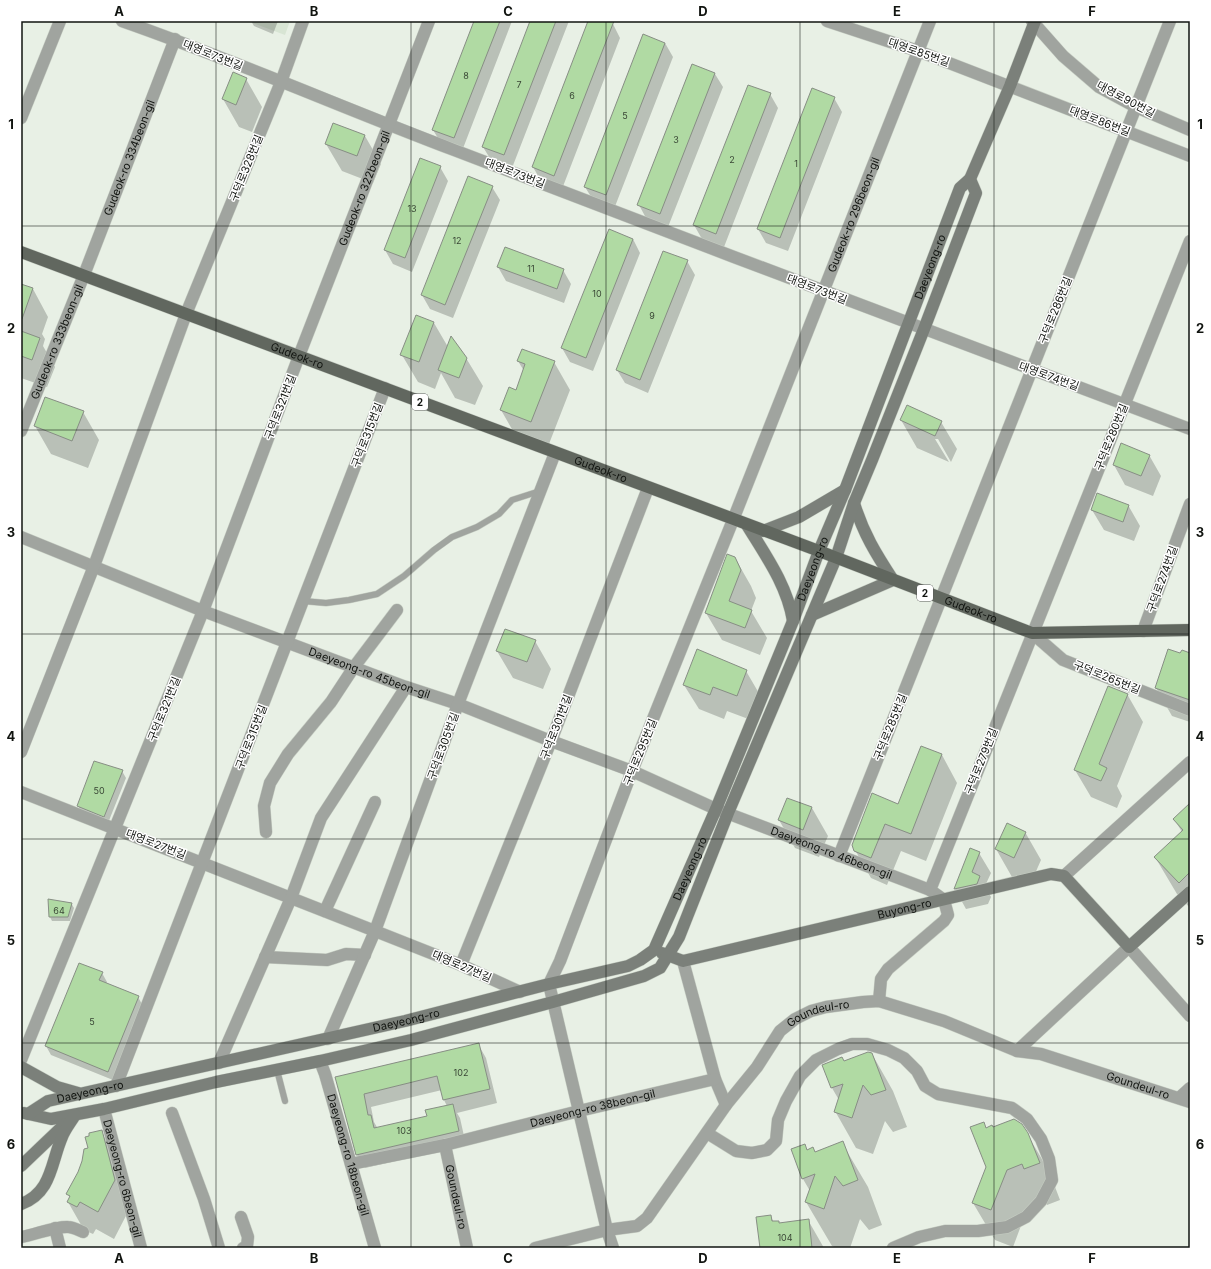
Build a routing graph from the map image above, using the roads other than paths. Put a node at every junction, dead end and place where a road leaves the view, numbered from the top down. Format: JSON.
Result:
{"nodes":[{"id":1,"x":60,"y":21,"type":"edge"},
{"id":2,"x":122,"y":21,"type":"edge"},
{"id":3,"x":304,"y":21,"type":"edge"},
{"id":4,"x":429,"y":21,"type":"edge"},
{"id":5,"x":930,"y":21,"type":"edge"},
{"id":6,"x":1170,"y":21,"type":"edge"},
{"id":7,"x":831,"y":22,"type":"edge"},
{"id":8,"x":1034,"y":22,"type":"edge"},
{"id":9,"x":175,"y":40,"type":"junction"},
{"id":10,"x":918,"y":51,"type":"junction"},
{"id":11,"x":280,"y":82,"type":"junction"},
{"id":12,"x":1010,"y":86,"type":"junction"},
{"id":13,"x":1136,"y":107,"type":"junction"},
{"id":14,"x":21,"y":118,"type":"edge"},
{"id":15,"x":389,"y":125,"type":"junction"},
{"id":16,"x":1190,"y":130,"type":"edge"},
{"id":17,"x":1126,"y":131,"type":"junction"},
{"id":18,"x":1190,"y":156,"type":"edge"},
{"id":19,"x":970,"y":178,"type":"junction"},
{"id":20,"x":1190,"y":240,"type":"edge"},
{"id":21,"x":21,"y":252,"type":"edge"},
{"id":22,"x":84,"y":275,"type":"junction"},
{"id":23,"x":823,"y":292,"type":"junction"},
{"id":24,"x":186,"y":314,"type":"junction"},
{"id":25,"x":908,"y":324,"type":"junction"},
{"id":26,"x":924,"y":329,"type":"junction"},
{"id":27,"x":299,"y":356,"type":"junction"},
{"id":28,"x":1032,"y":370,"type":"junction"},
{"id":29,"x":385,"y":388,"type":"junction"},
{"id":30,"x":1124,"y":404,"type":"junction"},
{"id":31,"x":1190,"y":428,"type":"edge"},
{"id":32,"x":21,"y":432,"type":"edge"},
{"id":33,"x":555,"y":453,"type":"junction"},
{"id":34,"x":648,"y":488,"type":"junction"},
{"id":35,"x":541,"y":490,"type":"junction"},
{"id":36,"x":845,"y":490,"type":"junction"},
{"id":37,"x":854,"y":503,"type":"junction"},
{"id":38,"x":1190,"y":504,"type":"edge"},
{"id":39,"x":733,"y":520,"type":"junction"},
{"id":40,"x":747,"y":525,"type":"junction"},
{"id":41,"x":763,"y":531,"type":"junction"},
{"id":42,"x":21,"y":538,"type":"edge"},
{"id":43,"x":820,"y":551,"type":"junction"},
{"id":44,"x":836,"y":558,"type":"junction"},
{"id":45,"x":94,"y":566,"type":"junction"},
{"id":46,"x":893,"y":580,"type":"junction"},
{"id":47,"x":941,"y":599,"type":"junction"},
{"id":48,"x":303,"y":601,"type":"junction"},
{"id":49,"x":397,"y":610,"type":"dead end"},
{"id":50,"x":204,"y":611,"type":"junction"},
{"id":51,"x":812,"y":616,"type":"junction"},
{"id":52,"x":793,"y":621,"type":"junction"},
{"id":53,"x":1190,"y":630,"type":"edge"},
{"id":54,"x":1143,"y":631,"type":"junction"},
{"id":55,"x":1032,"y":633,"type":"junction"},
{"id":56,"x":288,"y":642,"type":"junction"},
{"id":57,"x":354,"y":667,"type":"junction"},
{"id":58,"x":406,"y":687,"type":"junction"},
{"id":59,"x":458,"y":704,"type":"junction"},
{"id":60,"x":1190,"y":710,"type":"edge"},
{"id":61,"x":551,"y":741,"type":"junction"},
{"id":62,"x":21,"y":752,"type":"edge"},
{"id":63,"x":1190,"y":762,"type":"edge"},
{"id":64,"x":632,"y":771,"type":"junction"},
{"id":65,"x":21,"y":792,"type":"edge"},
{"id":66,"x":375,"y":802,"type":"dead end"},
{"id":67,"x":716,"y":809,"type":"junction"},
{"id":68,"x":728,"y":813,"type":"junction"},
{"id":69,"x":115,"y":828,"type":"junction"},
{"id":70,"x":266,"y":832,"type":"dead end"},
{"id":71,"x":839,"y":856,"type":"junction"},
{"id":72,"x":203,"y":862,"type":"junction"},
{"id":73,"x":1064,"y":876,"type":"junction"},
{"id":74,"x":930,"y":890,"type":"junction"},
{"id":75,"x":1190,"y":892,"type":"edge"},
{"id":76,"x":291,"y":898,"type":"junction"},
{"id":77,"x":944,"y":900,"type":"junction"},
{"id":78,"x":325,"y":911,"type":"junction"},
{"id":79,"x":375,"y":931,"type":"junction"},
{"id":80,"x":1129,"y":947,"type":"junction"},
{"id":81,"x":654,"y":950,"type":"junction"},
{"id":82,"x":365,"y":955,"type":"junction"},
{"id":83,"x":669,"y":955,"type":"junction"},
{"id":84,"x":266,"y":957,"type":"junction"},
{"id":85,"x":683,"y":961,"type":"junction"},
{"id":86,"x":461,"y":965,"type":"junction"},
{"id":87,"x":549,"y":984,"type":"junction"},
{"id":88,"x":520,"y":992,"type":"junction"},
{"id":89,"x":879,"y":1001,"type":"junction"},
{"id":90,"x":553,"y":1002,"type":"junction"},
{"id":91,"x":1190,"y":1016,"type":"edge"},
{"id":92,"x":328,"y":1039,"type":"junction"},
{"id":93,"x":1016,"y":1051,"type":"junction"},
{"id":94,"x":21,"y":1060,"type":"edge"},
{"id":95,"x":320,"y":1061,"type":"junction"},
{"id":96,"x":219,"y":1063,"type":"junction"},
{"id":97,"x":21,"y":1067,"type":"edge"},
{"id":98,"x":277,"y":1070,"type":"junction"},
{"id":99,"x":715,"y":1079,"type":"junction"},
{"id":100,"x":116,"y":1086,"type":"junction"},
{"id":101,"x":1190,"y":1088,"type":"edge"},
{"id":102,"x":84,"y":1093,"type":"junction"},
{"id":103,"x":1184,"y":1100,"type":"edge"},
{"id":104,"x":285,"y":1101,"type":"dead end"},
{"id":105,"x":726,"y":1105,"type":"junction"},
{"id":106,"x":104,"y":1109,"type":"junction"},
{"id":107,"x":579,"y":1111,"type":"junction"},
{"id":108,"x":24,"y":1113,"type":"edge"},
{"id":109,"x":172,"y":1113,"type":"dead end"},
{"id":110,"x":75,"y":1115,"type":"junction"},
{"id":111,"x":707,"y":1133,"type":"junction"},
{"id":112,"x":445,"y":1145,"type":"junction"},
{"id":113,"x":351,"y":1164,"type":"junction"},
{"id":114,"x":21,"y":1166,"type":"edge"},
{"id":115,"x":21,"y":1204,"type":"edge"},
{"id":116,"x":241,"y":1217,"type":"dead end"},
{"id":117,"x":55,"y":1228,"type":"junction"},
{"id":118,"x":607,"y":1230,"type":"junction"},
{"id":119,"x":83,"y":1232,"type":"dead end"},
{"id":120,"x":21,"y":1237,"type":"edge"},
{"id":121,"x":60,"y":1248,"type":"edge"},
{"id":122,"x":141,"y":1248,"type":"edge"},
{"id":123,"x":219,"y":1248,"type":"edge"},
{"id":124,"x":244,"y":1248,"type":"edge"},
{"id":125,"x":375,"y":1248,"type":"edge"},
{"id":126,"x":467,"y":1248,"type":"edge"},
{"id":127,"x":535,"y":1248,"type":"edge"},
{"id":128,"x":613,"y":1248,"type":"edge"},
{"id":129,"x":893,"y":1248,"type":"edge"}],
"edges":[{"from":1,"to":14,"type":"street"},
{"from":2,"to":9,"type":"street","name":"대영로73번길"},
{"from":3,"to":11,"type":"street","name":"구덕로328번길"},
{"from":4,"to":15,"type":"street","name":"Gudeok-ro 322beon-gil"},
{"from":5,"to":10,"type":"street","name":"Gudeok-ro 296beon-gil"},
{"from":6,"to":13,"type":"street","name":"구덕로286번길"},
{"from":7,"to":10,"type":"street","name":"대영로85번길"},
{"from":8,"to":12,"type":"main road","name":"Daeyeong-ro"},
{"from":8,"to":13,"type":"street","name":"대영로90번길"},
{"from":9,"to":11,"type":"street","name":"대영로73번길"},
{"from":9,"to":22,"type":"street","name":"Gudeok-ro 334beon-gil"},
{"from":10,"to":12,"type":"street","name":"대영로85번길"},
{"from":10,"to":23,"type":"street","name":"Gudeok-ro 296beon-gil"},
{"from":11,"to":15,"type":"street","name":"대영로73번길"},
{"from":11,"to":24,"type":"street","name":"구덕로328번길"},
{"from":12,"to":17,"type":"street","name":"대영로86번길"},
{"from":12,"to":19,"type":"main road","name":"Daeyeong-ro"},
{"from":13,"to":16,"type":"street","name":"대영로90번길"},
{"from":13,"to":17,"type":"street","name":"구덕로286번길"},
{"from":15,"to":23,"type":"street","name":"대영로73번길"},
{"from":15,"to":27,"type":"street","name":"Gudeok-ro 322beon-gil"},
{"from":17,"to":18,"type":"street","name":"대영로86번길"},
{"from":17,"to":28,"type":"street","name":"구덕로286번길"},
{"from":19,"to":25,"type":"main road","name":"Daeyeong-ro"},
{"from":19,"to":26,"type":"main road","name":"Daeyeong-ro"},
{"from":20,"to":30,"type":"street","name":"구덕로280번길"},
{"from":21,"to":22,"type":"main road","name":"Gudeok-ro","number":"2"},
{"from":22,"to":24,"type":"main road","name":"Gudeok-ro","number":"2"},
{"from":22,"to":32,"type":"street","name":"Gudeok-ro 333beon-gil"},
{"from":23,"to":25,"type":"street","name":"대영로73번길"},
{"from":23,"to":39,"type":"street","name":"Gudeok-ro 296beon-gil"},
{"from":24,"to":27,"type":"main road","name":"Gudeok-ro","number":"2"},
{"from":24,"to":45,"type":"street","name":"구덕로328번길"},
{"from":25,"to":26,"type":"street","name":"대영로74번길"},
{"from":25,"to":36,"type":"main road","name":"Daeyeong-ro"},
{"from":26,"to":28,"type":"street","name":"대영로74번길"},
{"from":26,"to":37,"type":"main road","name":"Daeyeong-ro"},
{"from":27,"to":29,"type":"main road","name":"Gudeok-ro","number":"2"},
{"from":27,"to":50,"type":"street","name":"구덕로321번길"},
{"from":28,"to":30,"type":"street","name":"대영로74번길"},
{"from":28,"to":47,"type":"street","name":"구덕로286번길"},
{"from":29,"to":33,"type":"main road","name":"Gudeok-ro","number":"2"},
{"from":29,"to":48,"type":"street","name":"구덕로315번길"},
{"from":30,"to":31,"type":"street","name":"대영로74번길"},
{"from":30,"to":55,"type":"street","name":"구덕로280번길"},
{"from":33,"to":34,"type":"main road","name":"Gudeok-ro","number":"2"},
{"from":33,"to":35,"type":"street","name":"구덕로305번길"},
{"from":34,"to":39,"type":"main road","name":"Gudeok-ro","number":"2"},
{"from":34,"to":61,"type":"street","name":"구덕로301번길"},
{"from":35,"to":48,"type":"lane"},
{"from":35,"to":59,"type":"street","name":"구덕로305번길"},
{"from":36,"to":41,"type":"main road"},
{"from":36,"to":43,"type":"main road","name":"Daeyeong-ro"},
{"from":37,"to":44,"type":"main road","name":"Daeyeong-ro"},
{"from":37,"to":46,"type":"main road"},
{"from":38,"to":54,"type":"street","name":"구덕로274번길"},
{"from":39,"to":40,"type":"main road","name":"Gudeok-ro","number":"2"},
{"from":39,"to":64,"type":"street","name":"구덕로295번길"},
{"from":40,"to":41,"type":"main road","name":"Gudeok-ro","number":"2"},
{"from":40,"to":52,"type":"main road"},
{"from":41,"to":43,"type":"main road","name":"Gudeok-ro","number":"2"},
{"from":42,"to":45,"type":"street","name":"Daeyeong-ro 45beon-gil"},
{"from":43,"to":44,"type":"main road","name":"Gudeok-ro","number":"2"},
{"from":43,"to":52,"type":"main road","name":"Daeyeong-ro"},
{"from":44,"to":46,"type":"main road","name":"Gudeok-ro","number":"2"},
{"from":44,"to":51,"type":"main road","name":"Daeyeong-ro"},
{"from":45,"to":50,"type":"street","name":"Daeyeong-ro 45beon-gil"},
{"from":45,"to":62,"type":"street","name":"구덕로328번길"},
{"from":46,"to":47,"type":"main road","name":"Gudeok-ro","number":"2"},
{"from":46,"to":51,"type":"main road"},
{"from":47,"to":55,"type":"main road","name":"Gudeok-ro","number":"2"},
{"from":47,"to":71,"type":"street","name":"구덕로285번길"},
{"from":48,"to":56,"type":"street","name":"구덕로315번길"},
{"from":49,"to":57,"type":"street"},
{"from":50,"to":56,"type":"street","name":"Daeyeong-ro 45beon-gil"},
{"from":50,"to":69,"type":"street","name":"구덕로321번길"},
{"from":51,"to":68,"type":"main road","name":"Daeyeong-ro"},
{"from":52,"to":67,"type":"main road","name":"Daeyeong-ro"},
{"from":53,"to":54,"type":"main road","name":"Gudeok-ro","number":"2"},
{"from":54,"to":55,"type":"main road","name":"Gudeok-ro","number":"2"},
{"from":55,"to":60,"type":"street","name":"구덕로265번길"},
{"from":55,"to":74,"type":"street","name":"구덕로279번길"},
{"from":56,"to":57,"type":"street","name":"Daeyeong-ro 45beon-gil"},
{"from":56,"to":72,"type":"street","name":"구덕로315번길"},
{"from":57,"to":58,"type":"street","name":"Daeyeong-ro 45beon-gil"},
{"from":57,"to":70,"type":"street"},
{"from":58,"to":59,"type":"street","name":"Daeyeong-ro 45beon-gil"},
{"from":58,"to":76,"type":"street"},
{"from":59,"to":61,"type":"street","name":"Daeyeong-ro 45beon-gil"},
{"from":59,"to":79,"type":"street","name":"구덕로305번길"},
{"from":61,"to":64,"type":"street","name":"Daeyeong-ro 45beon-gil"},
{"from":61,"to":86,"type":"street","name":"구덕로301번길"},
{"from":63,"to":73,"type":"street"},
{"from":64,"to":67,"type":"street","name":"Daeyeong-ro 45beon-gil"},
{"from":64,"to":87,"type":"street","name":"구덕로295번길"},
{"from":65,"to":69,"type":"street","name":"대영로27번길"},
{"from":66,"to":78,"type":"street"},
{"from":67,"to":68,"type":"street","name":"Daeyeong-ro 46beon-gil"},
{"from":67,"to":81,"type":"main road","name":"Daeyeong-ro"},
{"from":68,"to":71,"type":"street","name":"Daeyeong-ro 46beon-gil"},
{"from":68,"to":83,"type":"main road","name":"Daeyeong-ro"},
{"from":69,"to":72,"type":"street","name":"대영로27번길"},
{"from":69,"to":94,"type":"street","name":"구덕로321번길"},
{"from":71,"to":74,"type":"street","name":"Daeyeong-ro 46beon-gil"},
{"from":72,"to":76,"type":"street","name":"대영로27번길"},
{"from":72,"to":100,"type":"street","name":"구덕로315번길"},
{"from":73,"to":77,"type":"main road","name":"Buyong-ro"},
{"from":73,"to":80,"type":"main road"},
{"from":74,"to":77,"type":"street","name":"Daeyeong-ro 46beon-gil"},
{"from":75,"to":80,"type":"main road"},
{"from":76,"to":78,"type":"street","name":"대영로27번길"},
{"from":76,"to":84,"type":"street"},
{"from":77,"to":85,"type":"main road","name":"Buyong-ro"},
{"from":77,"to":89,"type":"street"},
{"from":78,"to":79,"type":"street","name":"대영로27번길"},
{"from":79,"to":82,"type":"street","name":"구덕로305번길"},
{"from":79,"to":86,"type":"street","name":"대영로27번길"},
{"from":80,"to":91,"type":"street"},
{"from":80,"to":93,"type":"street"},
{"from":81,"to":83,"type":"main road"},
{"from":81,"to":87,"type":"main road","name":"Daeyeong-ro"},
{"from":82,"to":84,"type":"street"},
{"from":82,"to":92,"type":"street","name":"구덕로305번길"},
{"from":83,"to":85,"type":"main road"},
{"from":83,"to":90,"type":"main road","name":"Daeyeong-ro"},
{"from":84,"to":96,"type":"street"},
{"from":85,"to":99,"type":"street"},
{"from":86,"to":88,"type":"street","name":"대영로27번길"},
{"from":87,"to":88,"type":"main road","name":"Daeyeong-ro"},
{"from":87,"to":90,"type":"street"},
{"from":88,"to":92,"type":"main road","name":"Daeyeong-ro"},
{"from":89,"to":93,"type":"street","name":"Goundeul-ro"},
{"from":89,"to":105,"type":"street","name":"Goundeul-ro"},
{"from":90,"to":95,"type":"main road","name":"Daeyeong-ro"},
{"from":90,"to":107,"type":"street"},
{"from":92,"to":96,"type":"main road","name":"Daeyeong-ro"},
{"from":93,"to":103,"type":"street","name":"Goundeul-ro"},
{"from":95,"to":98,"type":"main road","name":"Daeyeong-ro"},
{"from":95,"to":113,"type":"street","name":"Daeyeong-ro 18beon-gil"},
{"from":96,"to":100,"type":"main road","name":"Daeyeong-ro"},
{"from":97,"to":102,"type":"main road"},
{"from":98,"to":104,"type":"lane"},
{"from":98,"to":106,"type":"main road","name":"Daeyeong-ro"},
{"from":99,"to":105,"type":"street"},
{"from":99,"to":107,"type":"street","name":"Daeyeong-ro 38beon-gil"},
{"from":100,"to":102,"type":"main road","name":"Daeyeong-ro"},
{"from":101,"to":103,"type":"street"},
{"from":102,"to":108,"type":"main road","name":"Daeyeong-ro"},
{"from":105,"to":111,"type":"street","name":"Goundeul-ro"},
{"from":106,"to":110,"type":"main road","name":"Daeyeong-ro"},
{"from":106,"to":122,"type":"street","name":"Daeyeong-ro 6beon-gil"},
{"from":107,"to":112,"type":"street","name":"Daeyeong-ro 38beon-gil"},
{"from":107,"to":118,"type":"street"},
{"from":108,"to":110,"type":"main road","name":"Daeyeong-ro"},
{"from":109,"to":123,"type":"street"},
{"from":110,"to":114,"type":"main road"},
{"from":110,"to":115,"type":"main road"},
{"from":111,"to":118,"type":"street","name":"Goundeul-ro"},
{"from":111,"to":129,"type":"street"},
{"from":112,"to":113,"type":"street","name":"Daeyeong-ro 38beon-gil"},
{"from":112,"to":126,"type":"street","name":"Goundeul-ro"},
{"from":113,"to":125,"type":"street","name":"Daeyeong-ro 18beon-gil"},
{"from":116,"to":124,"type":"street"},
{"from":117,"to":119,"type":"street"},
{"from":117,"to":120,"type":"street"},
{"from":117,"to":121,"type":"street"},
{"from":118,"to":127,"type":"street","name":"Goundeul-ro"},
{"from":118,"to":128,"type":"street"}]}
